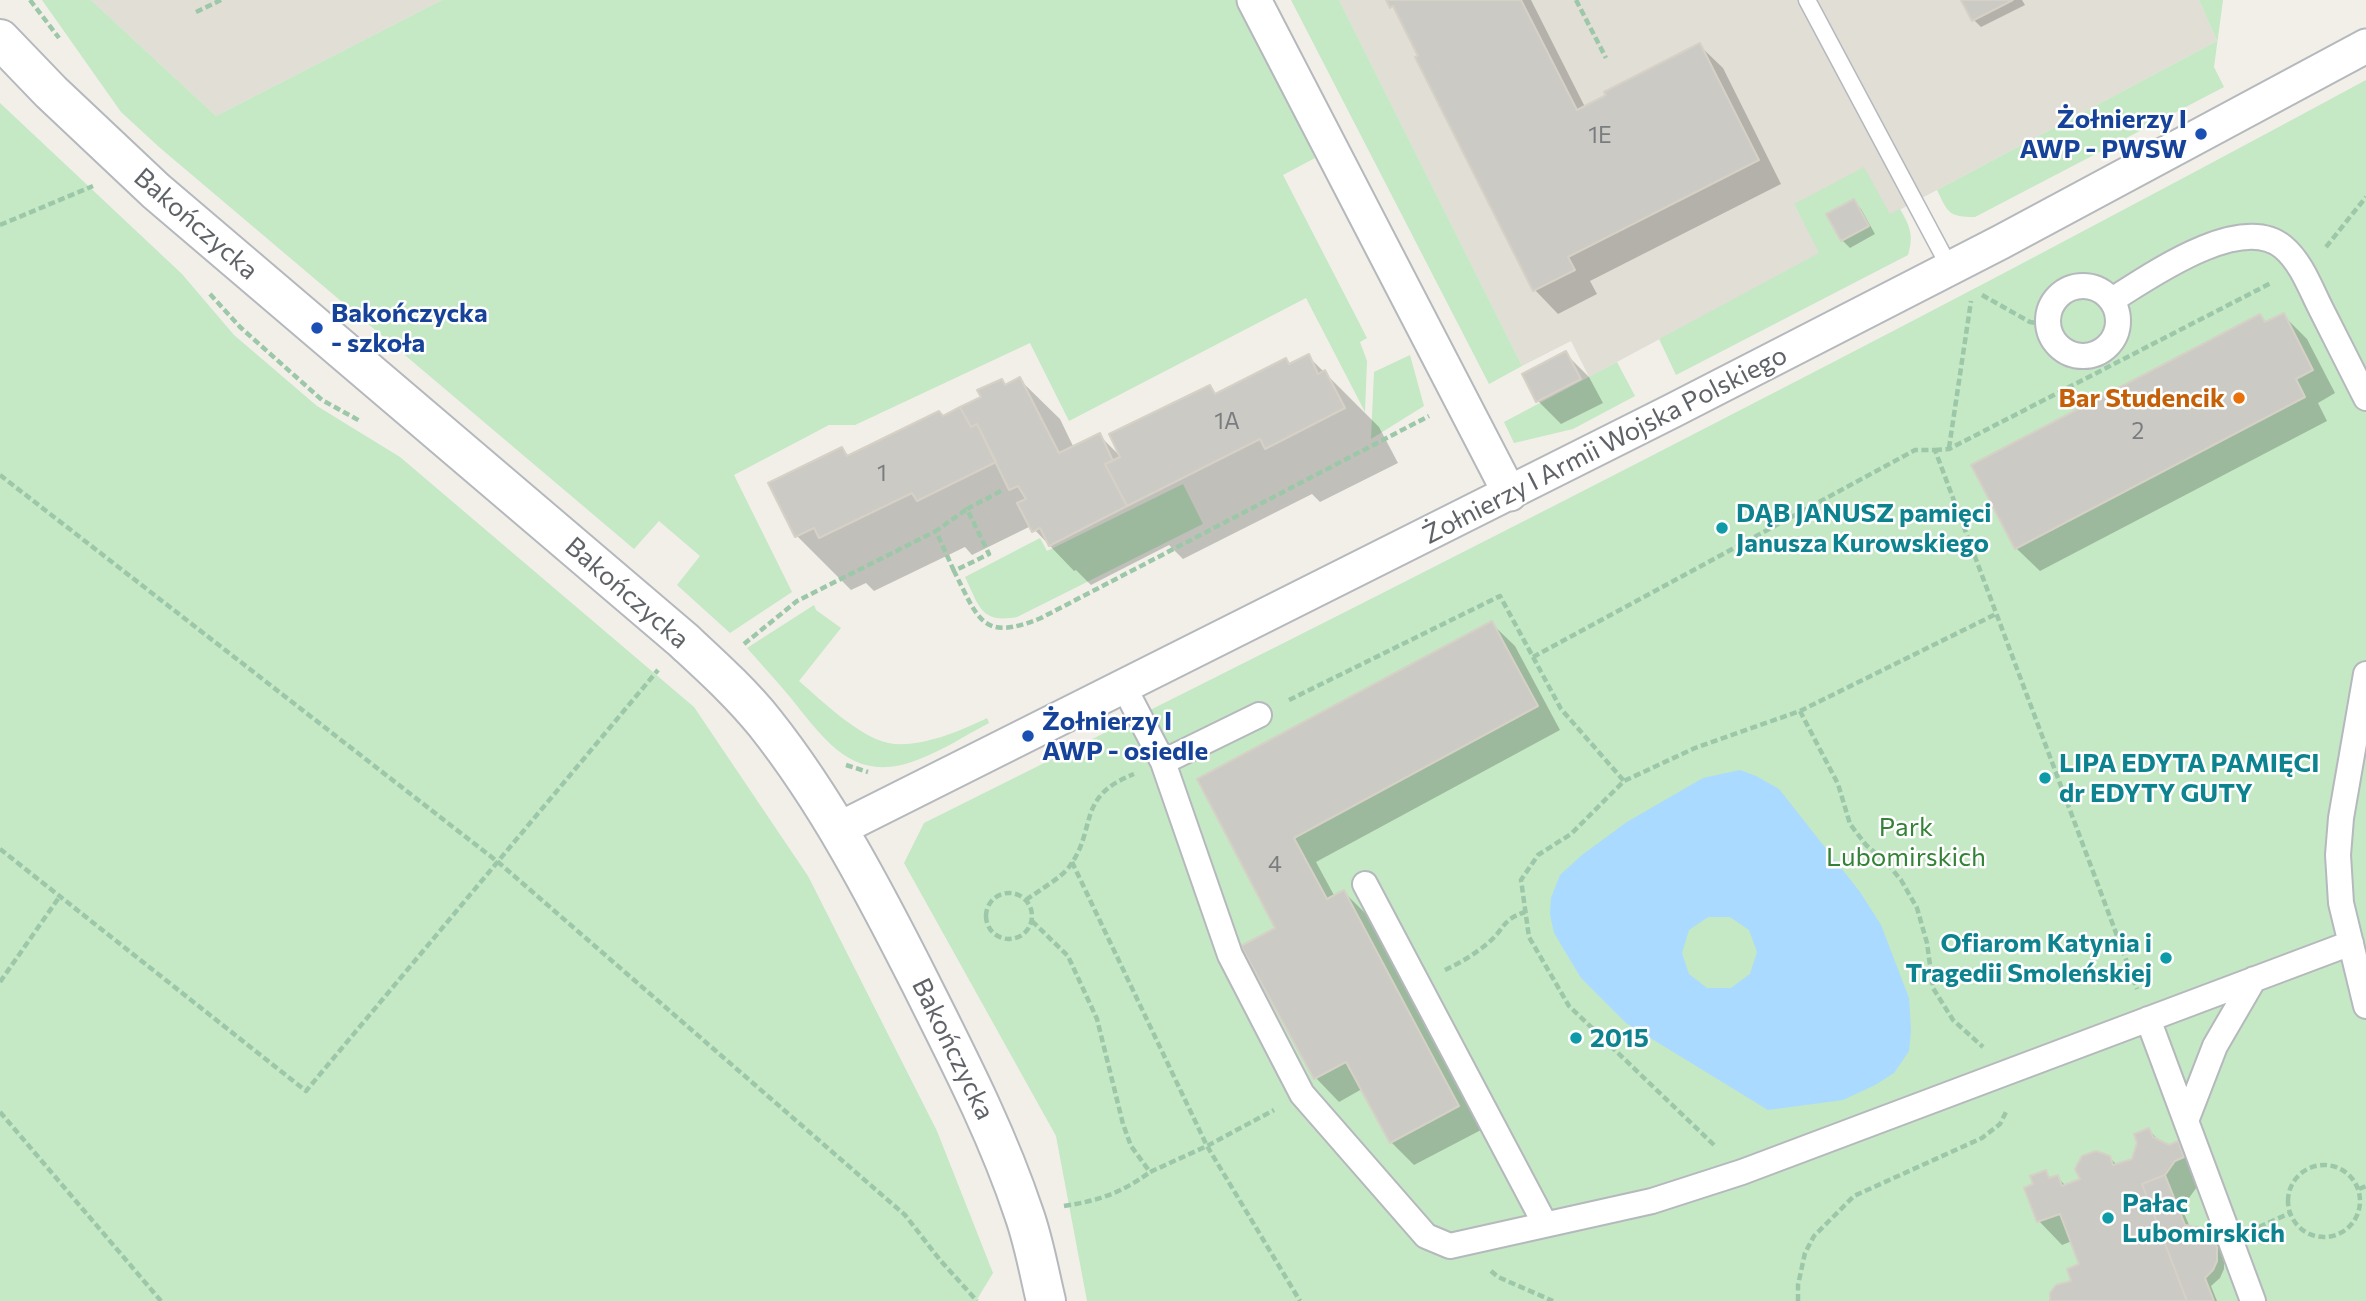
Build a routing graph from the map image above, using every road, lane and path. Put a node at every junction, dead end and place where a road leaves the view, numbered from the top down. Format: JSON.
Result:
{"nodes":[{"id":1,"x":221,"y":0,"type":"edge"},
{"id":2,"x":1254,"y":0,"type":"edge"},
{"id":3,"x":1576,"y":0,"type":"edge"},
{"id":4,"x":1807,"y":0,"type":"edge"},
{"id":5,"x":195,"y":12,"type":"dead end"},
{"id":6,"x":0,"y":39,"type":"edge"},
{"id":7,"x":2366,"y":46,"type":"edge"},
{"id":8,"x":1606,"y":58,"type":"dead end"},
{"id":9,"x":124,"y":163,"type":"junction"},
{"id":10,"x":2366,"y":197,"type":"edge"},
{"id":11,"x":0,"y":225,"type":"edge"},
{"id":12,"x":1950,"y":268,"type":"junction"},
{"id":13,"x":2302,"y":272,"type":"junction"},
{"id":14,"x":2112,"y":300,"type":"junction"},
{"id":15,"x":2048,"y":325,"type":"junction"},
{"id":16,"x":2366,"y":398,"type":"edge"},
{"id":17,"x":1461,"y":400,"type":"junction"},
{"id":18,"x":1949,"y":449,"type":"junction"},
{"id":19,"x":1935,"y":450,"type":"junction"},
{"id":20,"x":0,"y":475,"type":"edge"},
{"id":21,"x":1001,"y":491,"type":"dead end"},
{"id":22,"x":1510,"y":494,"type":"junction"},
{"id":23,"x":967,"y":509,"type":"junction"},
{"id":24,"x":936,"y":531,"type":"junction"},
{"id":25,"x":954,"y":571,"type":"junction"},
{"id":26,"x":1996,"y":614,"type":"junction"},
{"id":27,"x":683,"y":640,"type":"junction"},
{"id":28,"x":737,"y":649,"type":"dead end"},
{"id":29,"x":1533,"y":657,"type":"junction"},
{"id":30,"x":2366,"y":674,"type":"edge"},
{"id":31,"x":1124,"y":687,"type":"junction"},
{"id":32,"x":1800,"y":711,"type":"junction"},
{"id":33,"x":1259,"y":715,"type":"joint"},
{"id":34,"x":1163,"y":762,"type":"junction"},
{"id":35,"x":1624,"y":781,"type":"junction"},
{"id":36,"x":837,"y":830,"type":"junction"},
{"id":37,"x":0,"y":849,"type":"edge"},
{"id":38,"x":498,"y":862,"type":"junction"},
{"id":39,"x":1072,"y":862,"type":"junction"},
{"id":40,"x":1365,"y":884,"type":"dead end"},
{"id":41,"x":60,"y":896,"type":"junction"},
{"id":42,"x":1026,"y":900,"type":"junction"},
{"id":43,"x":1525,"y":912,"type":"junction"},
{"id":44,"x":1032,"y":921,"type":"junction"},
{"id":45,"x":2351,"y":943,"type":"junction"},
{"id":46,"x":2254,"y":979,"type":"junction"},
{"id":47,"x":0,"y":982,"type":"edge"},
{"id":48,"x":1417,"y":983,"type":"junction"},
{"id":49,"x":2366,"y":1006,"type":"edge"},
{"id":50,"x":2148,"y":1019,"type":"junction"},
{"id":51,"x":2010,"y":1070,"type":"junction"},
{"id":52,"x":1302,"y":1094,"type":"junction"},
{"id":53,"x":0,"y":1112,"type":"edge"},
{"id":54,"x":2186,"y":1121,"type":"junction"},
{"id":55,"x":1207,"y":1146,"type":"junction"},
{"id":56,"x":1150,"y":1172,"type":"junction"},
{"id":57,"x":1742,"y":1172,"type":"junction"},
{"id":58,"x":2366,"y":1186,"type":"edge"},
{"id":59,"x":2359,"y":1189,"type":"junction"},
{"id":60,"x":1056,"y":1207,"type":"dead end"},
{"id":61,"x":1545,"y":1224,"type":"junction"},
{"id":62,"x":1474,"y":1240,"type":"junction"},
{"id":63,"x":161,"y":1301,"type":"edge"},
{"id":64,"x":977,"y":1301,"type":"edge"},
{"id":65,"x":1046,"y":1301,"type":"edge"},
{"id":66,"x":1300,"y":1301,"type":"edge"},
{"id":67,"x":1553,"y":1301,"type":"edge"},
{"id":68,"x":1798,"y":1301,"type":"edge"},
{"id":69,"x":2253,"y":1301,"type":"edge"}],
"edges":[{"from":1,"to":5,"type":"path"},
{"from":2,"to":17,"type":"street"},
{"from":3,"to":8,"type":"path"},
{"from":4,"to":12,"type":"lane"},
{"from":6,"to":9,"type":"street","name":"Bakończycka"},
{"from":7,"to":12,"type":"street","name":"Żołnierzy I Armii Wojska Polskiego"},
{"from":9,"to":11,"type":"path"},
{"from":9,"to":27,"type":"street","name":"Bakończycka"},
{"from":10,"to":13,"type":"path"},
{"from":12,"to":22,"type":"street","name":"Żołnierzy I Armii Wojska Polskiego"},
{"from":13,"to":14,"type":"street"},
{"from":13,"to":16,"type":"street"},
{"from":13,"to":18,"type":"path"},
{"from":14,"to":15,"type":"street"},
{"from":14,"to":15,"type":"street"},
{"from":15,"to":18,"type":"path"},
{"from":17,"to":22,"type":"street"},
{"from":17,"to":25,"type":"path"},
{"from":18,"to":19,"type":"path"},
{"from":19,"to":26,"type":"path"},
{"from":19,"to":29,"type":"path"},
{"from":20,"to":38,"type":"path"},
{"from":21,"to":23,"type":"path"},
{"from":22,"to":31,"type":"street","name":"Żołnierzy I Armii Wojska Polskiego"},
{"from":23,"to":24,"type":"path"},
{"from":23,"to":25,"type":"path"},
{"from":24,"to":25,"type":"path"},
{"from":24,"to":28,"type":"path"},
{"from":26,"to":32,"type":"path"},
{"from":26,"to":50,"type":"path"},
{"from":27,"to":36,"type":"street","name":"Bakończycka"},
{"from":27,"to":38,"type":"path"},
{"from":29,"to":33,"type":"path"},
{"from":29,"to":35,"type":"path"},
{"from":30,"to":45,"type":"street"},
{"from":31,"to":34,"type":"street"},
{"from":31,"to":36,"type":"street","name":"Żołnierzy I Armii Wojska Polskiego"},
{"from":32,"to":35,"type":"path"},
{"from":32,"to":51,"type":"path"},
{"from":33,"to":34,"type":"street"},
{"from":34,"to":39,"type":"path"},
{"from":34,"to":52,"type":"street"},
{"from":35,"to":43,"type":"path"},
{"from":36,"to":65,"type":"street","name":"Bakończycka"},
{"from":37,"to":41,"type":"path"},
{"from":38,"to":41,"type":"path"},
{"from":38,"to":64,"type":"path"},
{"from":39,"to":42,"type":"path"},
{"from":39,"to":55,"type":"path"},
{"from":40,"to":48,"type":"street"},
{"from":41,"to":47,"type":"path"},
{"from":42,"to":44,"type":"path"},
{"from":42,"to":44,"type":"path"},
{"from":43,"to":48,"type":"path"},
{"from":43,"to":57,"type":"path"},
{"from":44,"to":56,"type":"path"},
{"from":45,"to":46,"type":"street"},
{"from":45,"to":49,"type":"street"},
{"from":46,"to":50,"type":"street"},
{"from":46,"to":54,"type":"street"},
{"from":48,"to":61,"type":"street"},
{"from":50,"to":51,"type":"street"},
{"from":50,"to":54,"type":"street"},
{"from":51,"to":57,"type":"street"},
{"from":51,"to":68,"type":"path"},
{"from":52,"to":55,"type":"path"},
{"from":52,"to":62,"type":"street"},
{"from":53,"to":63,"type":"path"},
{"from":54,"to":69,"type":"street"},
{"from":55,"to":56,"type":"path"},
{"from":55,"to":66,"type":"path"},
{"from":56,"to":60,"type":"path"},
{"from":57,"to":61,"type":"street"},
{"from":58,"to":59,"type":"path"},
{"from":59,"to":59,"type":"path"},
{"from":61,"to":62,"type":"street"},
{"from":62,"to":67,"type":"path"}]}
